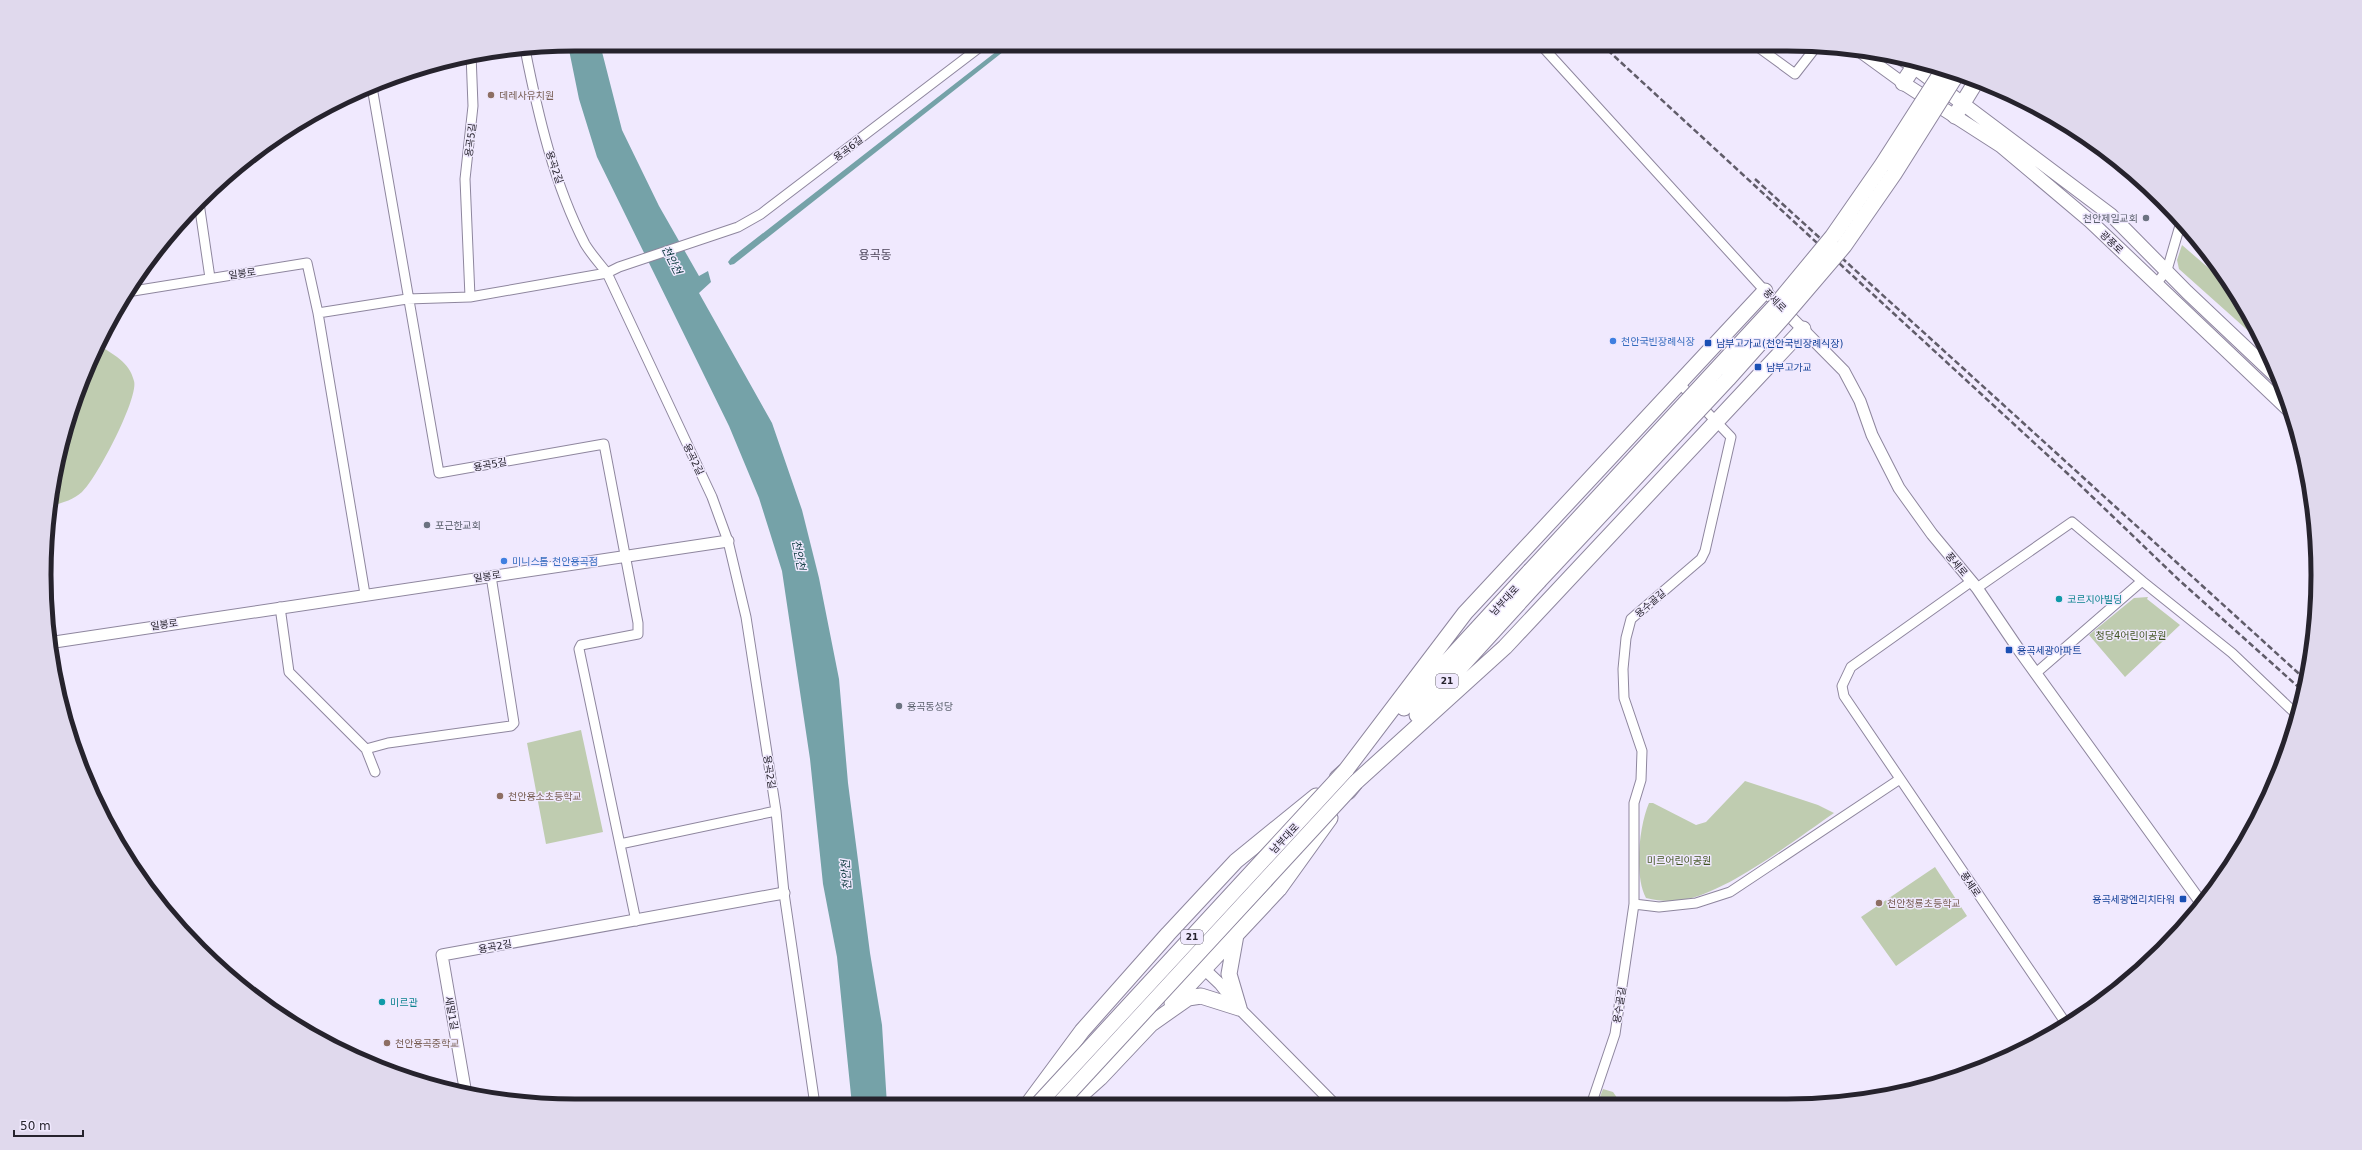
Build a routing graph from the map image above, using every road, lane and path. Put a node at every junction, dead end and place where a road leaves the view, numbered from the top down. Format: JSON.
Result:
{"nodes":[{"id":1,"x":975,"y":51,"type":"edge"},
{"id":2,"x":1546,"y":51,"type":"edge"},
{"id":3,"x":1764,"y":51,"type":"edge"},
{"id":4,"x":1812,"y":52,"type":"edge"},
{"id":5,"x":526,"y":53,"type":"edge"},
{"id":6,"x":1868,"y":57,"type":"edge"},
{"id":7,"x":471,"y":61,"type":"edge"},
{"id":8,"x":1914,"y":67,"type":"edge"},
{"id":9,"x":1919,"y":68,"type":"edge"},
{"id":10,"x":1940,"y":74,"type":"edge"},
{"id":11,"x":1954,"y":79,"type":"edge"},
{"id":12,"x":1903,"y":83,"type":"junction"},
{"id":13,"x":1974,"y":86,"type":"edge"},
{"id":14,"x":373,"y":92,"type":"edge"},
{"id":15,"x":1963,"y":103,"type":"junction"},
{"id":16,"x":1955,"y":116,"type":"junction"},
{"id":17,"x":200,"y":209,"type":"edge"},
{"id":18,"x":2179,"y":228,"type":"edge"},
{"id":19,"x":2167,"y":270,"type":"junction"},
{"id":20,"x":606,"y":274,"type":"junction"},
{"id":21,"x":210,"y":278,"type":"junction"},
{"id":22,"x":2156,"y":284,"type":"junction"},
{"id":23,"x":135,"y":291,"type":"edge"},
{"id":24,"x":1765,"y":291,"type":"junction"},
{"id":25,"x":470,"y":297,"type":"junction"},
{"id":26,"x":407,"y":299,"type":"junction"},
{"id":27,"x":318,"y":313,"type":"junction"},
{"id":28,"x":1803,"y":329,"type":"junction"},
{"id":29,"x":2269,"y":370,"type":"edge"},
{"id":30,"x":1679,"y":383,"type":"junction"},
{"id":31,"x":2282,"y":403,"type":"edge"},
{"id":32,"x":1716,"y":421,"type":"junction"},
{"id":33,"x":728,"y":541,"type":"junction"},
{"id":34,"x":624,"y":555,"type":"junction"},
{"id":35,"x":491,"y":576,"type":"junction"},
{"id":36,"x":1534,"y":576,"type":"junction"},
{"id":37,"x":2142,"y":581,"type":"junction"},
{"id":38,"x":1975,"y":585,"type":"junction"},
{"id":39,"x":365,"y":594,"type":"junction"},
{"id":40,"x":280,"y":607,"type":"junction"},
{"id":41,"x":55,"y":642,"type":"edge"},
{"id":42,"x":2036,"y":673,"type":"junction"},
{"id":43,"x":2293,"y":711,"type":"edge"},
{"id":44,"x":366,"y":749,"type":"junction"},
{"id":45,"x":375,"y":772,"type":"dead end"},
{"id":46,"x":1351,"y":776,"type":"junction"},
{"id":47,"x":1900,"y":779,"type":"junction"},
{"id":48,"x":776,"y":811,"type":"junction"},
{"id":49,"x":620,"y":844,"type":"junction"},
{"id":50,"x":784,"y":893,"type":"junction"},
{"id":51,"x":2199,"y":899,"type":"edge"},
{"id":52,"x":1634,"y":904,"type":"junction"},
{"id":53,"x":636,"y":921,"type":"junction"},
{"id":54,"x":1168,"y":934,"type":"junction"},
{"id":55,"x":1236,"y":935,"type":"junction"},
{"id":56,"x":442,"y":955,"type":"joint"},
{"id":57,"x":1204,"y":969,"type":"junction"},
{"id":58,"x":1239,"y":1008,"type":"junction"},
{"id":59,"x":2064,"y":1020,"type":"edge"},
{"id":60,"x":1151,"y":1024,"type":"junction"},
{"id":61,"x":465,"y":1087,"type":"edge"},
{"id":62,"x":815,"y":1099,"type":"edge"},
{"id":63,"x":1032,"y":1099,"type":"edge"},
{"id":64,"x":1043,"y":1099,"type":"edge"},
{"id":65,"x":1063,"y":1099,"type":"edge"},
{"id":66,"x":1077,"y":1099,"type":"edge"},
{"id":67,"x":1329,"y":1099,"type":"edge"},
{"id":68,"x":1593,"y":1099,"type":"edge"}],
"edges":[{"from":1,"to":20,"type":"street","name":"용곡6길"},
{"from":2,"to":24,"type":"street","name":"풍세로"},
{"from":3,"to":4,"type":"street"},
{"from":5,"to":20,"type":"street","name":"용곡2길"},
{"from":6,"to":12,"type":"street","name":"광풍로"},
{"from":7,"to":25,"type":"street","name":"용곡5길"},
{"from":8,"to":12,"type":"highway"},
{"from":9,"to":15,"type":"main road","name":"광풍로"},
{"from":10,"to":36,"type":"highway","number":"21","bridge":true},
{"from":11,"to":36,"type":"highway","number":"21","bridge":true},
{"from":12,"to":16,"type":"main road","name":"광풍로"},
{"from":13,"to":15,"type":"highway"},
{"from":14,"to":26,"type":"street","name":"용곡5길"},
{"from":15,"to":16,"type":"highway"},
{"from":15,"to":19,"type":"main road","name":"광풍로"},
{"from":16,"to":22,"type":"main road","name":"광풍로"},
{"from":17,"to":21,"type":"street"},
{"from":18,"to":19,"type":"street"},
{"from":19,"to":22,"type":"street"},
{"from":19,"to":29,"type":"main road","name":"광풍로"},
{"from":20,"to":25,"type":"street"},
{"from":20,"to":33,"type":"street","name":"용곡2길"},
{"from":21,"to":23,"type":"street","name":"일봉로"},
{"from":21,"to":27,"type":"street","name":"일봉로"},
{"from":22,"to":31,"type":"main road","name":"광풍로"},
{"from":24,"to":28,"type":"street","name":"풍세로"},
{"from":24,"to":30,"type":"highway"},
{"from":25,"to":26,"type":"street"},
{"from":26,"to":27,"type":"street"},
{"from":26,"to":34,"type":"street","name":"용곡5길"},
{"from":27,"to":39,"type":"street","name":"일봉로"},
{"from":28,"to":32,"type":"highway"},
{"from":28,"to":38,"type":"street","name":"풍세로"},
{"from":30,"to":32,"type":"street","name":"용수골길"},
{"from":30,"to":46,"type":"highway"},
{"from":32,"to":46,"type":"highway"},
{"from":32,"to":52,"type":"street","name":"용수골길"},
{"from":33,"to":34,"type":"street","name":"일봉로"},
{"from":33,"to":48,"type":"street","name":"용곡2길"},
{"from":34,"to":35,"type":"street","name":"일봉로"},
{"from":34,"to":49,"type":"street"},
{"from":35,"to":39,"type":"street","name":"일봉로"},
{"from":35,"to":44,"type":"street"},
{"from":36,"to":46,"type":"highway","name":"남부대로","number":"21"},
{"from":37,"to":38,"type":"street"},
{"from":37,"to":42,"type":"street"},
{"from":37,"to":43,"type":"street"},
{"from":38,"to":42,"type":"street","name":"풍세로"},
{"from":38,"to":47,"type":"street","name":"풍세로"},
{"from":39,"to":40,"type":"street","name":"일봉로"},
{"from":40,"to":41,"type":"street","name":"일봉로"},
{"from":40,"to":44,"type":"street"},
{"from":42,"to":51,"type":"street","name":"풍세로"},
{"from":44,"to":45,"type":"street"},
{"from":46,"to":54,"type":"highway"},
{"from":46,"to":55,"type":"highway"},
{"from":46,"to":64,"type":"highway","name":"남부대로","number":"21","bridge":true},
{"from":46,"to":65,"type":"highway","name":"남부대로","number":"21","bridge":true},
{"from":47,"to":52,"type":"street"},
{"from":47,"to":59,"type":"street","name":"풍세로"},
{"from":48,"to":49,"type":"street"},
{"from":48,"to":50,"type":"street","name":"용곡2길"},
{"from":49,"to":53,"type":"street"},
{"from":50,"to":53,"type":"street","name":"용곡2길"},
{"from":50,"to":62,"type":"street","name":"용곡2길"},
{"from":52,"to":68,"type":"street","name":"용수골길"},
{"from":53,"to":56,"type":"street","name":"용곡2길"},
{"from":54,"to":57,"type":"street"},
{"from":54,"to":63,"type":"highway"},
{"from":55,"to":57,"type":"highway"},
{"from":55,"to":58,"type":"highway"},
{"from":56,"to":61,"type":"street","name":"새말1길"},
{"from":57,"to":58,"type":"street"},
{"from":57,"to":60,"type":"highway"},
{"from":58,"to":60,"type":"highway"},
{"from":58,"to":67,"type":"street"},
{"from":60,"to":66,"type":"highway"}]}
